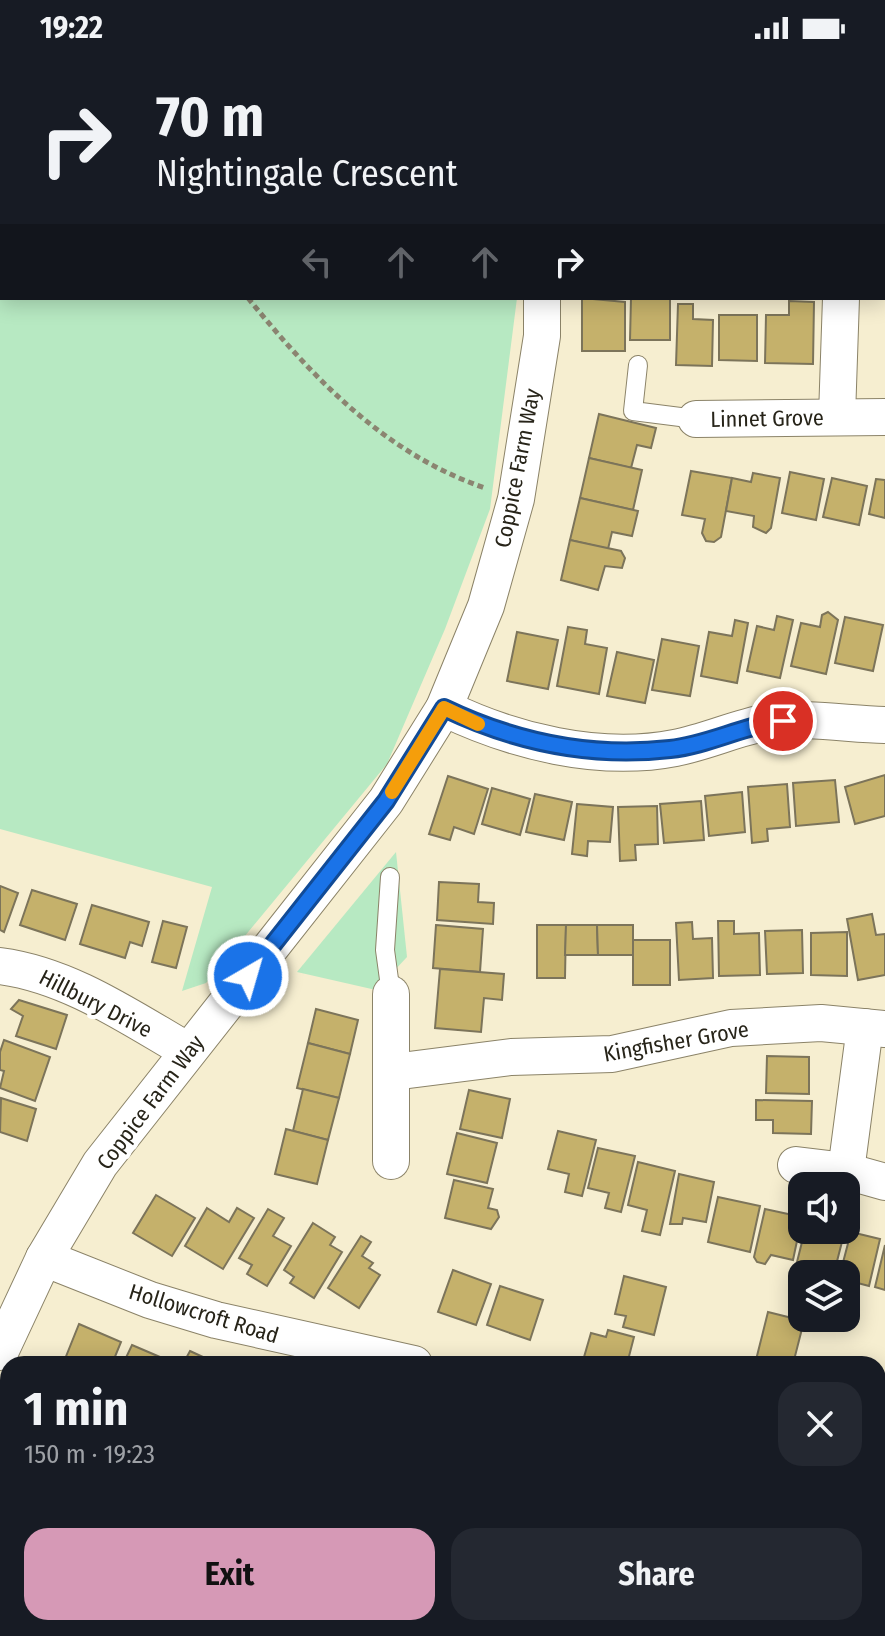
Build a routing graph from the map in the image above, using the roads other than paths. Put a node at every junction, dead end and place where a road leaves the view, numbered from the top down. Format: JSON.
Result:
{"nodes":[{"id":1,"x":542,"y":300,"type":"edge"},
{"id":2,"x":841,"y":300,"type":"edge"},
{"id":3,"x":638,"y":365,"type":"dead end"},
{"id":4,"x":837,"y":416,"type":"junction"},
{"id":5,"x":885,"y":417,"type":"edge"},
{"id":6,"x":696,"y":419,"type":"joint"},
{"id":7,"x":444,"y":708,"type":"junction"},
{"id":8,"x":885,"y":725,"type":"edge"},
{"id":9,"x":390,"y":877,"type":"dead end"},
{"id":10,"x":0,"y":966,"type":"edge"},
{"id":11,"x":391,"y":994,"type":"joint"},
{"id":12,"x":875,"y":1028,"type":"edge"},
{"id":13,"x":188,"y":1051,"type":"junction"},
{"id":14,"x":393,"y":1072,"type":"junction"},
{"id":15,"x":391,"y":1161,"type":"dead end"},
{"id":16,"x":796,"y":1165,"type":"dead end"},
{"id":17,"x":846,"y":1171,"type":"junction"},
{"id":18,"x":885,"y":1182,"type":"edge"},
{"id":19,"x":44,"y":1258,"type":"junction"},
{"id":20,"x":0,"y":1352,"type":"edge"},
{"id":21,"x":378,"y":1356,"type":"edge"}],
"edges":[{"from":1,"to":7,"type":"street","name":"Coppice Farm Way"},
{"from":2,"to":4,"type":"street","name":"Linnet Grove"},
{"from":3,"to":6,"type":"lane"},
{"from":4,"to":5,"type":"street","name":"Linnet Grove"},
{"from":4,"to":6,"type":"street","name":"Linnet Grove"},
{"from":7,"to":8,"type":"street"},
{"from":7,"to":13,"type":"street","name":"Coppice Farm Way"},
{"from":9,"to":11,"type":"lane"},
{"from":10,"to":13,"type":"street","name":"Hillbury Drive"},
{"from":11,"to":14,"type":"street"},
{"from":12,"to":14,"type":"street","name":"Kingfisher Grove"},
{"from":12,"to":17,"type":"street","name":"Kingfisher Grove"},
{"from":13,"to":19,"type":"street","name":"Coppice Farm Way"},
{"from":14,"to":15,"type":"street"},
{"from":16,"to":17,"type":"street"},
{"from":17,"to":18,"type":"street"},
{"from":19,"to":20,"type":"street","name":"Coppice Farm Way"},
{"from":19,"to":21,"type":"street","name":"Hollowcroft Road"}]}
